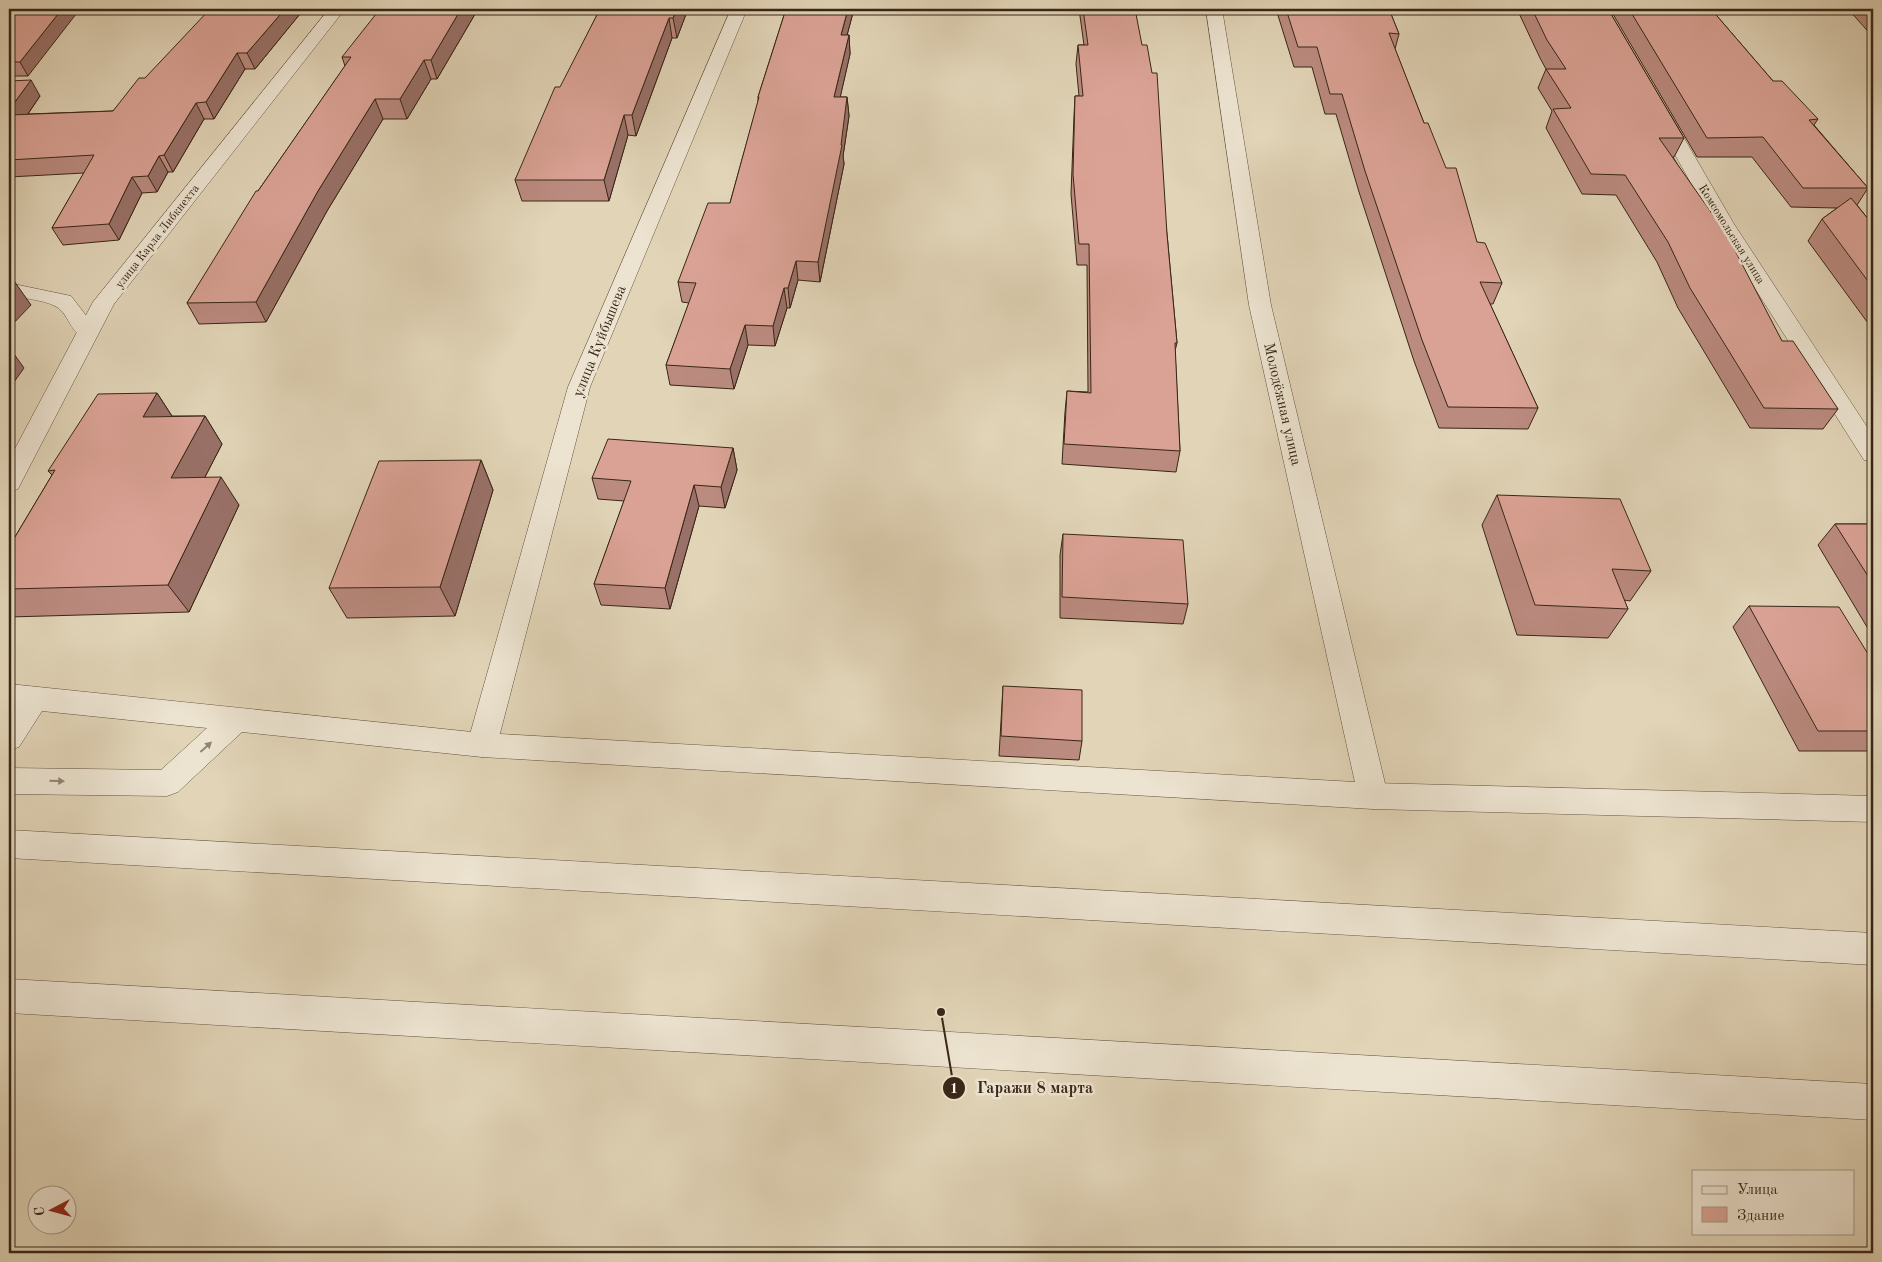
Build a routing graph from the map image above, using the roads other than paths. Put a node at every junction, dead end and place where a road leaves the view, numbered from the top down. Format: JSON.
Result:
{"nodes":[{"id":1,"x":337,"y":9,"type":"edge"},
{"id":2,"x":739,"y":9,"type":"edge"},
{"id":3,"x":1214,"y":9,"type":"edge"},
{"id":4,"x":1649,"y":95,"type":"edge"},
{"id":5,"x":9,"y":289,"type":"edge"},
{"id":6,"x":88,"y":331,"type":"junction"},
{"id":7,"x":1873,"y":454,"type":"edge"},
{"id":8,"x":9,"y":483,"type":"edge"},
{"id":9,"x":22,"y":697,"type":"edge"},
{"id":10,"x":237,"y":719,"type":"junction"},
{"id":11,"x":9,"y":738,"type":"edge"},
{"id":12,"x":482,"y":745,"type":"junction"},
{"id":13,"x":9,"y":781,"type":"edge"},
{"id":14,"x":1372,"y":796,"type":"junction"},
{"id":15,"x":1873,"y":809,"type":"edge"},
{"id":16,"x":9,"y":844,"type":"edge"},
{"id":17,"x":1873,"y":949,"type":"edge"},
{"id":18,"x":9,"y":996,"type":"edge"},
{"id":19,"x":1873,"y":1102,"type":"edge"}],
"edges":[{"from":1,"to":6,"type":"street","name":"улица Карла Либкнехта"},
{"from":2,"to":12,"type":"street","name":"улица Куйбышева"},
{"from":3,"to":14,"type":"street","name":"Молодёжная улица"},
{"from":4,"to":7,"type":"street","name":"Комсомольская улица"},
{"from":5,"to":6,"type":"street"},
{"from":6,"to":8,"type":"street","name":"улица Карла Либкнехта"},
{"from":9,"to":10,"type":"street"},
{"from":9,"to":11,"type":"street"},
{"from":10,"to":12,"type":"street"},
{"from":13,"to":10,"type":"street","one_way":true},
{"from":12,"to":14,"type":"street"},
{"from":14,"to":15,"type":"street"},
{"from":16,"to":17,"type":"street"},
{"from":18,"to":19,"type":"street"}]}
